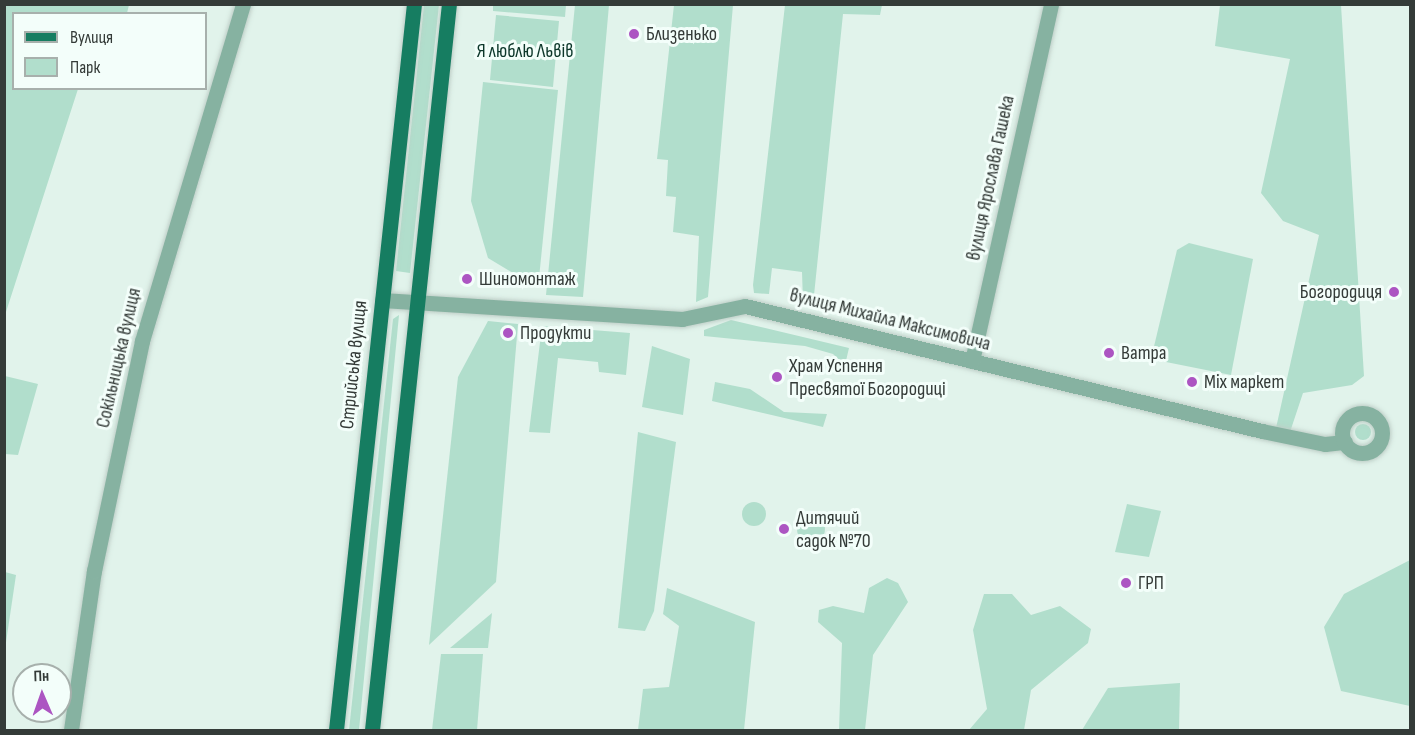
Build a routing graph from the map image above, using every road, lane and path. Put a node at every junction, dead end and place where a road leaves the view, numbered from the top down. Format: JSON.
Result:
{"nodes":[{"id":1,"x":243,"y":4,"type":"edge"},
{"id":2,"x":414,"y":4,"type":"edge"},
{"id":3,"x":449,"y":4,"type":"edge"},
{"id":4,"x":1051,"y":4,"type":"edge"},
{"id":5,"x":382,"y":300,"type":"junction"},
{"id":6,"x":420,"y":302,"type":"junction"},
{"id":7,"x":972,"y":361,"type":"junction"},
{"id":8,"x":1345,"y":442,"type":"dead end"},
{"id":9,"x":71,"y":730,"type":"edge"},
{"id":10,"x":336,"y":730,"type":"edge"},
{"id":11,"x":372,"y":730,"type":"edge"}],
"edges":[{"from":1,"to":9,"type":"street","name":"Сокільницька вулиця"},
{"from":2,"to":5,"type":"main road","name":"Стрийська вулиця"},
{"from":3,"to":6,"type":"main road"},
{"from":4,"to":7,"type":"street","name":"вулиця Ярослава Гашека"},
{"from":5,"to":6,"type":"street","name":"вулиця Михайла Максимовича"},
{"from":5,"to":10,"type":"main road","name":"Стрийська вулиця"},
{"from":6,"to":7,"type":"street","name":"вулиця Михайла Максимовича"},
{"from":6,"to":11,"type":"main road"},
{"from":7,"to":8,"type":"street","name":"вулиця Михайла Максимовича"}]}
